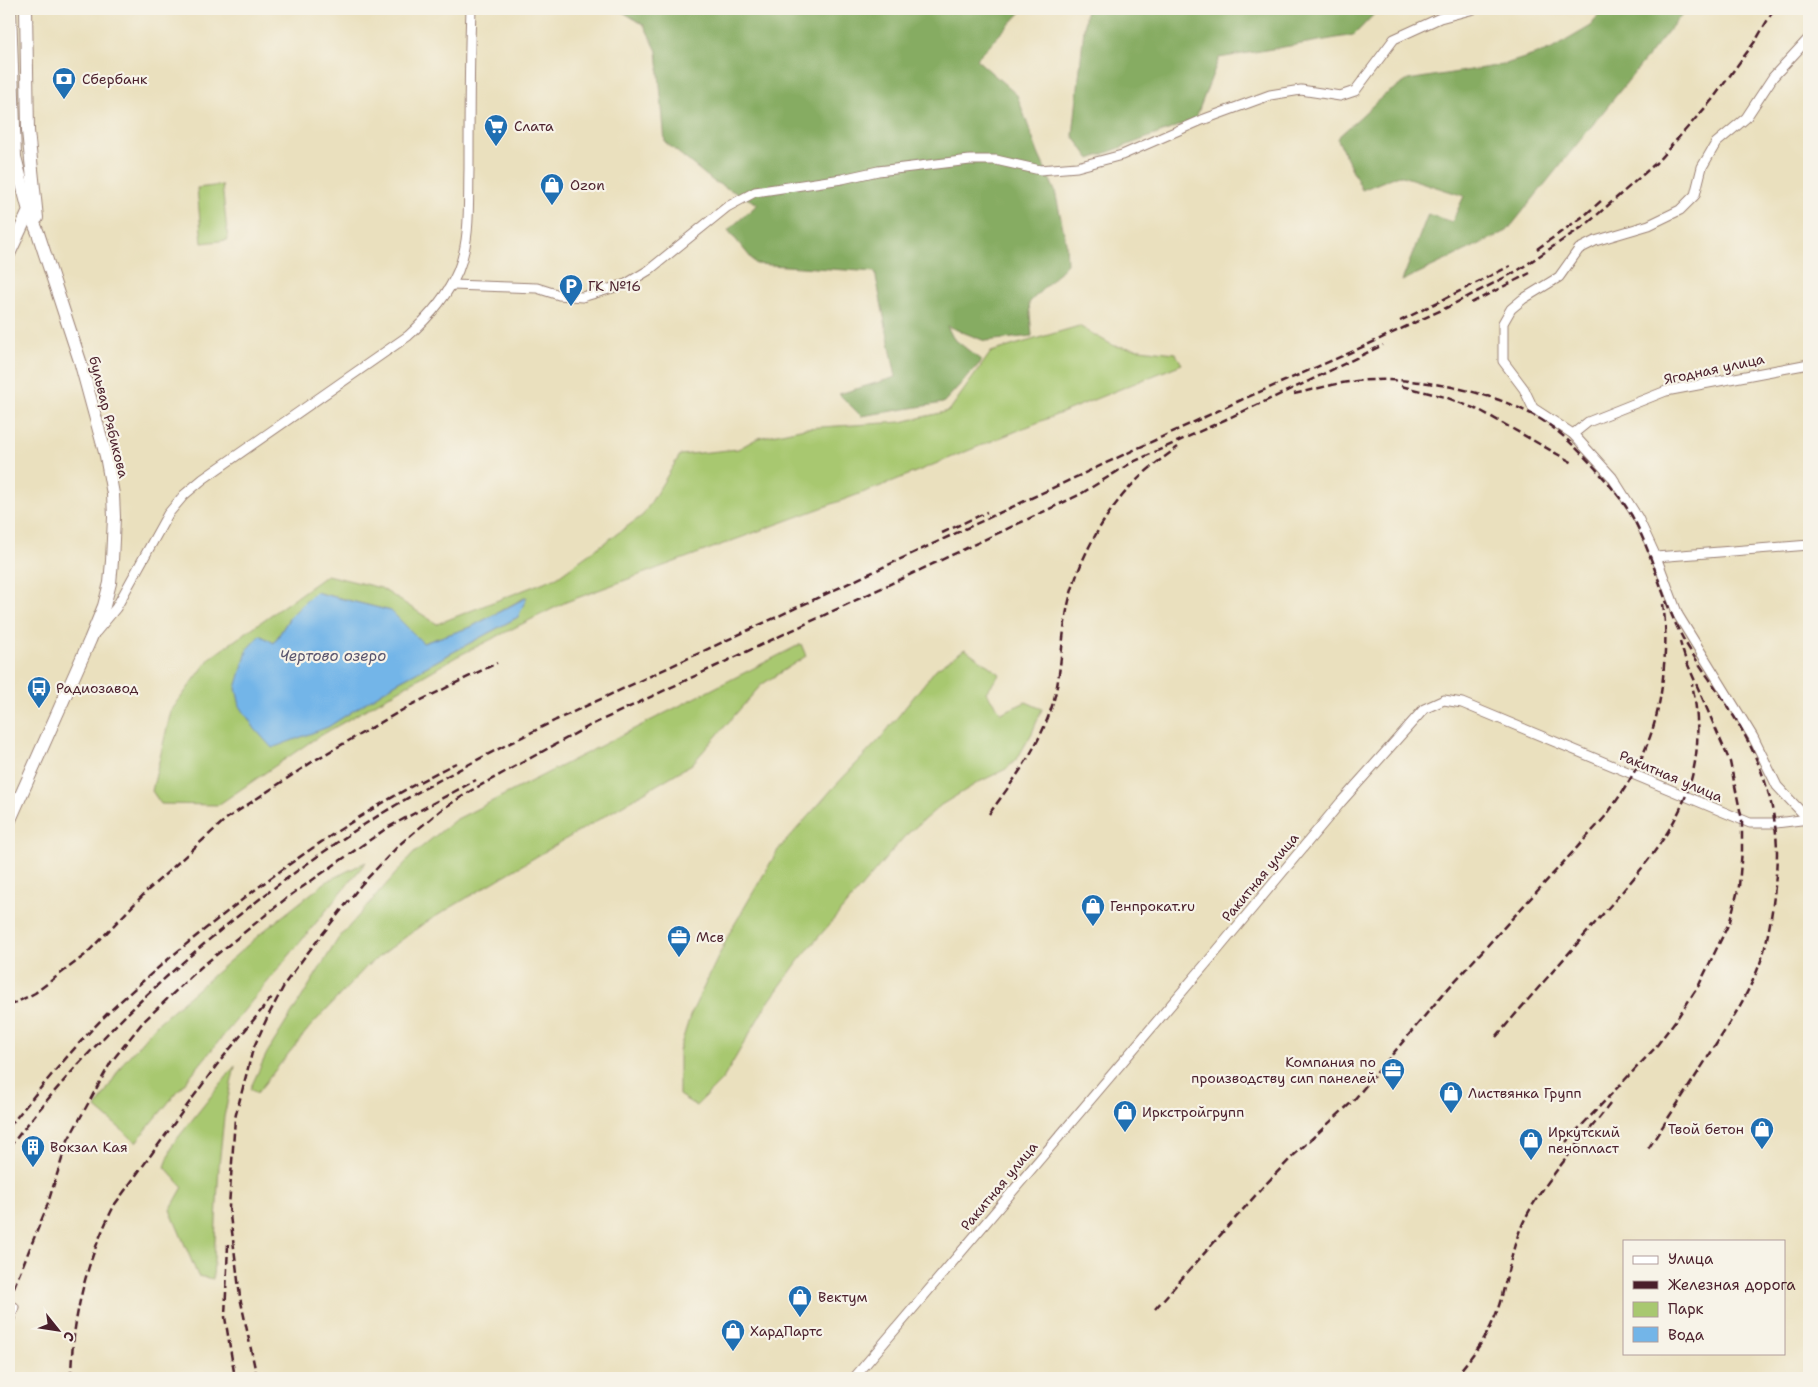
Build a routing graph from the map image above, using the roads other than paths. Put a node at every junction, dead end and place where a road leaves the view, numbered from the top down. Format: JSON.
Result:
{"nodes":[{"id":1,"x":10,"y":9,"type":"edge"},
{"id":2,"x":26,"y":9,"type":"edge"},
{"id":3,"x":471,"y":9,"type":"edge"},
{"id":4,"x":1474,"y":9,"type":"edge"},
{"id":5,"x":1809,"y":38,"type":"edge"},
{"id":6,"x":29,"y":211,"type":"junction"},
{"id":7,"x":38,"y":233,"type":"junction"},
{"id":8,"x":9,"y":254,"type":"edge"},
{"id":9,"x":452,"y":285,"type":"junction"},
{"id":10,"x":1809,"y":364,"type":"edge"},
{"id":11,"x":1574,"y":434,"type":"junction"},
{"id":12,"x":1809,"y":546,"type":"edge"},
{"id":13,"x":1656,"y":557,"type":"junction"},
{"id":14,"x":90,"y":640,"type":"junction"},
{"id":15,"x":14,"y":797,"type":"edge"},
{"id":16,"x":1809,"y":819,"type":"edge"},
{"id":17,"x":9,"y":822,"type":"edge"},
{"id":18,"x":14,"y":1307,"type":"dead end"},
{"id":19,"x":9,"y":1322,"type":"edge"},
{"id":20,"x":854,"y":1378,"type":"edge"}],
"edges":[{"from":1,"to":6,"type":"main road","name":"бульвар Рябикова"},
{"from":2,"to":7,"type":"main road","name":"бульвар Рябикова"},
{"from":3,"to":9,"type":"street"},
{"from":4,"to":9,"type":"street"},
{"from":5,"to":11,"type":"street"},
{"from":6,"to":7,"type":"main road","name":"бульвар Рябикова"},
{"from":6,"to":8,"type":"main road"},
{"from":7,"to":14,"type":"main road","name":"бульвар Рябикова"},
{"from":9,"to":14,"type":"street"},
{"from":10,"to":11,"type":"street","name":"Ягодная улица"},
{"from":11,"to":13,"type":"street"},
{"from":12,"to":13,"type":"street"},
{"from":13,"to":16,"type":"street"},
{"from":14,"to":15,"type":"main road","name":"бульвар Рябикова"},
{"from":15,"to":17,"type":"main road","name":"бульвар Рябикова"},
{"from":16,"to":20,"type":"street","name":"Ракитная улица"},
{"from":18,"to":19,"type":"street"}]}
